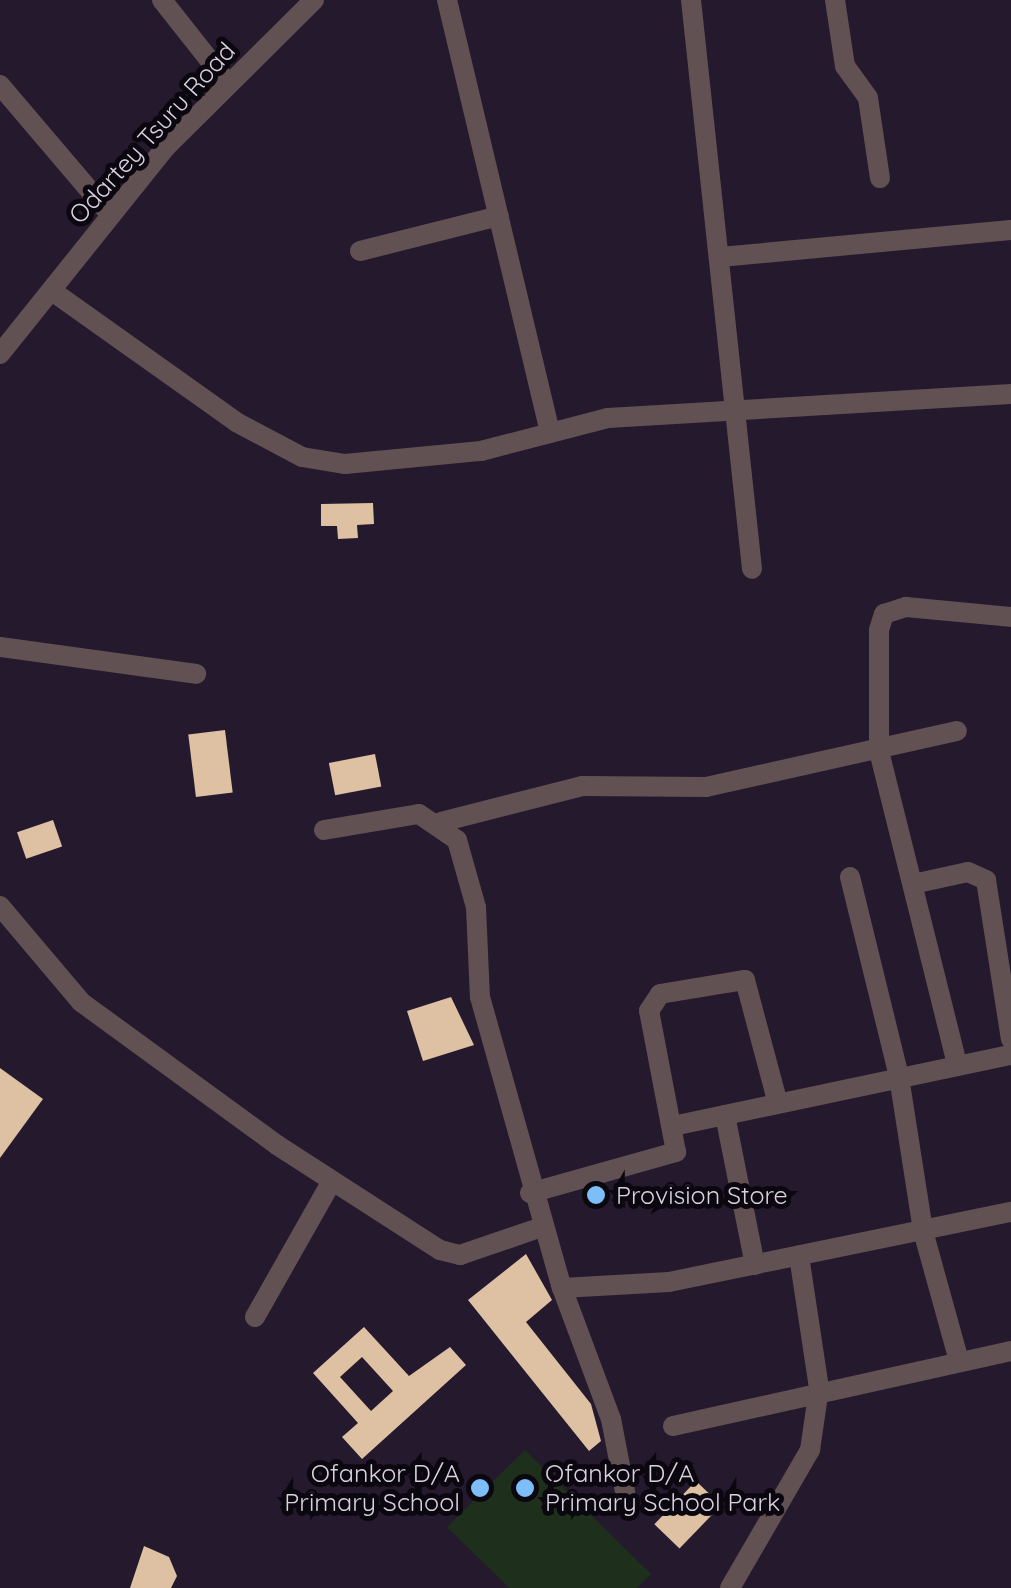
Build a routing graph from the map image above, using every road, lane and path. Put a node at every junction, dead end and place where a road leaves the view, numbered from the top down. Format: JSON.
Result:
{"nodes":[{"id":1,"x":162,"y":0,"type":"edge"},
{"id":2,"x":314,"y":0,"type":"edge"},
{"id":3,"x":447,"y":0,"type":"edge"},
{"id":4,"x":691,"y":0,"type":"edge"},
{"id":5,"x":835,"y":0,"type":"edge"},
{"id":6,"x":226,"y":82,"type":"junction"},
{"id":7,"x":0,"y":85,"type":"edge"},
{"id":8,"x":880,"y":178,"type":"dead end"},
{"id":9,"x":108,"y":212,"type":"junction"},
{"id":10,"x":498,"y":216,"type":"junction"},
{"id":11,"x":1011,"y":230,"type":"edge"},
{"id":12,"x":360,"y":251,"type":"dead end"},
{"id":13,"x":720,"y":257,"type":"junction"},
{"id":14,"x":52,"y":290,"type":"junction"},
{"id":15,"x":0,"y":354,"type":"edge"},
{"id":16,"x":1011,"y":394,"type":"edge"},
{"id":17,"x":735,"y":410,"type":"junction"},
{"id":18,"x":550,"y":432,"type":"junction"},
{"id":19,"x":752,"y":569,"type":"dead end"},
{"id":20,"x":1011,"y":618,"type":"edge"},
{"id":21,"x":0,"y":646,"type":"edge"},
{"id":22,"x":196,"y":674,"type":"dead end"},
{"id":23,"x":957,"y":731,"type":"dead end"},
{"id":24,"x":879,"y":750,"type":"junction"},
{"id":25,"x":440,"y":822,"type":"junction"},
{"id":26,"x":324,"y":830,"type":"dead end"},
{"id":27,"x":850,"y":877,"type":"dead end"},
{"id":28,"x":913,"y":884,"type":"junction"},
{"id":29,"x":0,"y":906,"type":"edge"},
{"id":30,"x":1011,"y":1039,"type":"edge"},
{"id":31,"x":1011,"y":1055,"type":"edge"},
{"id":32,"x":957,"y":1064,"type":"junction"},
{"id":33,"x":899,"y":1077,"type":"junction"},
{"id":34,"x":778,"y":1104,"type":"junction"},
{"id":35,"x":725,"y":1115,"type":"junction"},
{"id":36,"x":673,"y":1126,"type":"junction"},
{"id":37,"x":332,"y":1181,"type":"junction"},
{"id":38,"x":530,"y":1193,"type":"junction"},
{"id":39,"x":1011,"y":1212,"type":"edge"},
{"id":40,"x":539,"y":1228,"type":"junction"},
{"id":41,"x":923,"y":1231,"type":"junction"},
{"id":42,"x":799,"y":1256,"type":"junction"},
{"id":43,"x":755,"y":1265,"type":"junction"},
{"id":44,"x":562,"y":1288,"type":"junction"},
{"id":45,"x":254,"y":1317,"type":"dead end"},
{"id":46,"x":1011,"y":1350,"type":"edge"},
{"id":47,"x":959,"y":1360,"type":"junction"},
{"id":48,"x":819,"y":1388,"type":"junction"},
{"id":49,"x":673,"y":1426,"type":"dead end"},
{"id":50,"x":627,"y":1502,"type":"dead end"},
{"id":51,"x":730,"y":1588,"type":"edge"}],
"edges":[{"from":1,"to":6,"type":"street"},
{"from":2,"to":6,"type":"street","name":"Odartey Tsuru Road"},
{"from":3,"to":10,"type":"street"},
{"from":4,"to":13,"type":"street"},
{"from":5,"to":8,"type":"street"},
{"from":6,"to":9,"type":"street","name":"Odartey Tsuru Road"},
{"from":7,"to":9,"type":"street"},
{"from":9,"to":14,"type":"street","name":"Odartey Tsuru Road"},
{"from":10,"to":12,"type":"street"},
{"from":10,"to":18,"type":"street"},
{"from":11,"to":13,"type":"street"},
{"from":13,"to":17,"type":"street"},
{"from":14,"to":15,"type":"street","name":"Odartey Tsuru Road"},
{"from":14,"to":18,"type":"street"},
{"from":16,"to":17,"type":"street"},
{"from":17,"to":18,"type":"street"},
{"from":17,"to":19,"type":"street"},
{"from":20,"to":24,"type":"street"},
{"from":21,"to":22,"type":"street"},
{"from":23,"to":24,"type":"street"},
{"from":24,"to":25,"type":"street"},
{"from":24,"to":28,"type":"street"},
{"from":25,"to":26,"type":"street"},
{"from":25,"to":38,"type":"street"},
{"from":27,"to":33,"type":"street"},
{"from":28,"to":30,"type":"street"},
{"from":28,"to":32,"type":"street"},
{"from":29,"to":37,"type":"street"},
{"from":31,"to":32,"type":"street"},
{"from":32,"to":33,"type":"street"},
{"from":33,"to":34,"type":"street"},
{"from":33,"to":41,"type":"street"},
{"from":34,"to":35,"type":"street"},
{"from":34,"to":36,"type":"street"},
{"from":35,"to":36,"type":"street"},
{"from":35,"to":43,"type":"street"},
{"from":36,"to":38,"type":"street"},
{"from":37,"to":40,"type":"street"},
{"from":37,"to":45,"type":"street"},
{"from":38,"to":40,"type":"street"},
{"from":39,"to":41,"type":"street"},
{"from":40,"to":44,"type":"street"},
{"from":41,"to":42,"type":"street"},
{"from":41,"to":47,"type":"street"},
{"from":42,"to":43,"type":"street"},
{"from":42,"to":48,"type":"street"},
{"from":43,"to":44,"type":"street"},
{"from":44,"to":50,"type":"street"},
{"from":46,"to":47,"type":"street"},
{"from":47,"to":48,"type":"street"},
{"from":48,"to":49,"type":"street"},
{"from":48,"to":51,"type":"street"}]}
